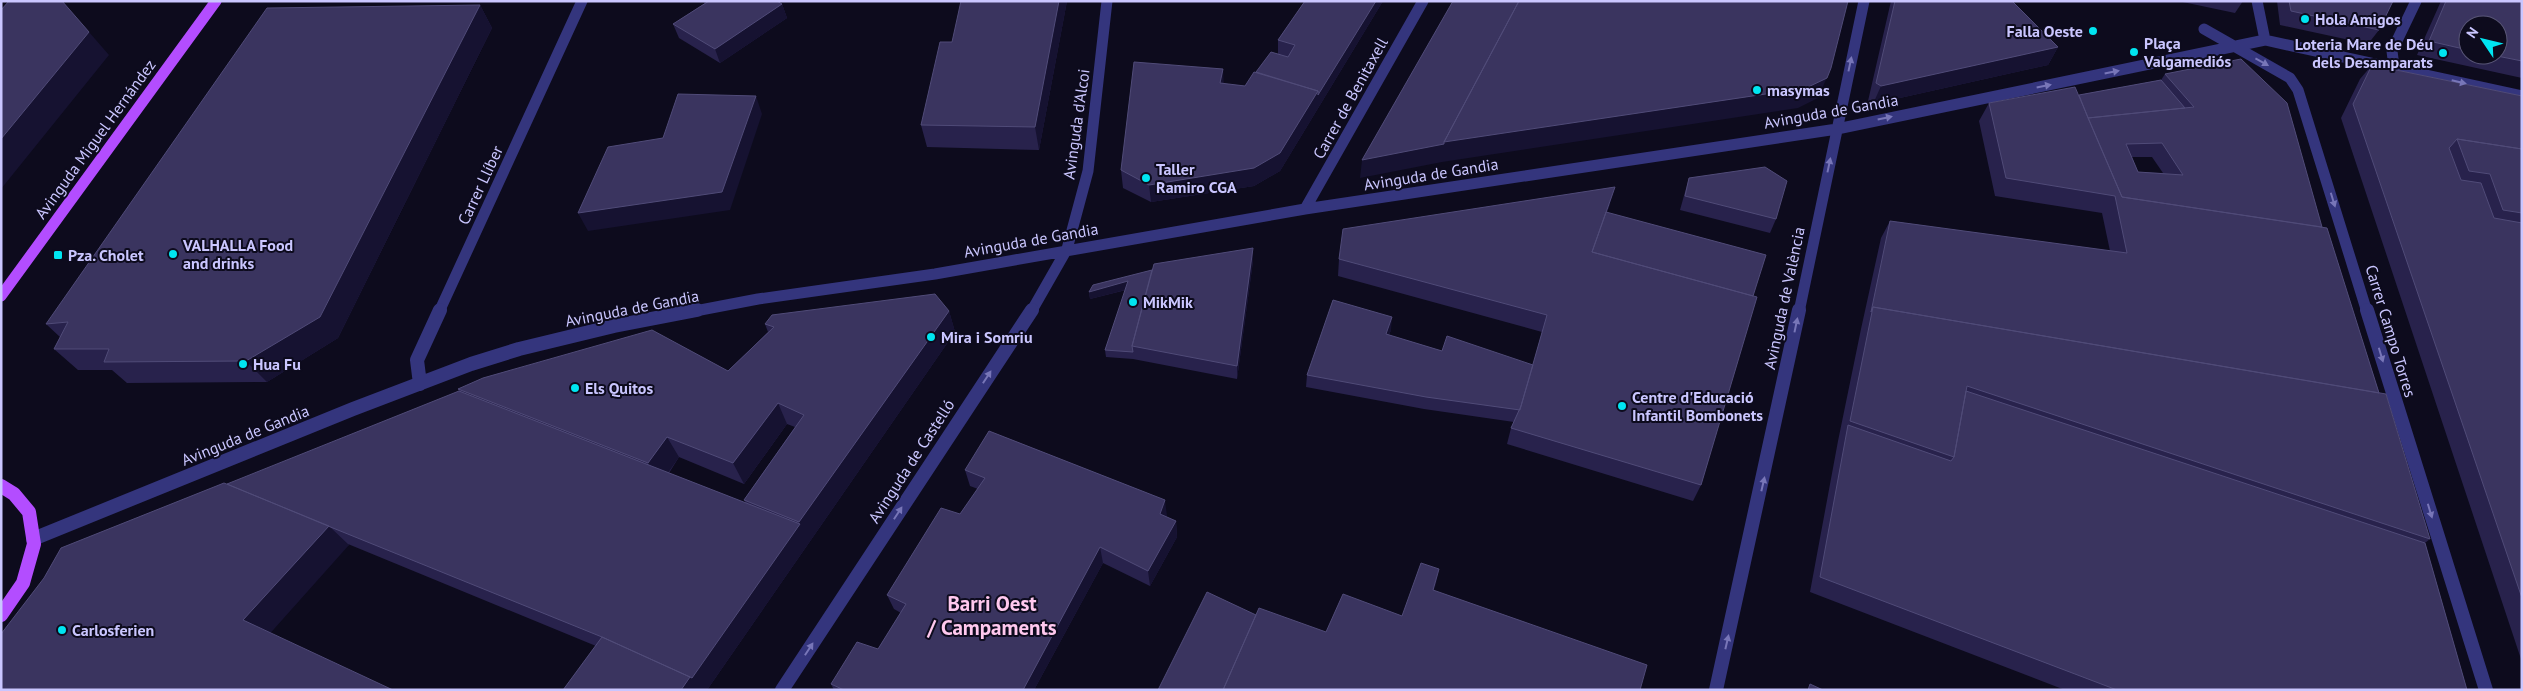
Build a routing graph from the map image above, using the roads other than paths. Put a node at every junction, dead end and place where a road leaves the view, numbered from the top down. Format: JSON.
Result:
{"nodes":[{"id":1,"x":216,"y":1,"type":"edge"},
{"id":2,"x":582,"y":1,"type":"edge"},
{"id":3,"x":1107,"y":1,"type":"edge"},
{"id":4,"x":1423,"y":1,"type":"edge"},
{"id":5,"x":1864,"y":1,"type":"edge"},
{"id":6,"x":2257,"y":1,"type":"edge"},
{"id":7,"x":2416,"y":1,"type":"edge"},
{"id":8,"x":2204,"y":29,"type":"dead end"},
{"id":9,"x":2265,"y":40,"type":"junction"},
{"id":10,"x":2233,"y":46,"type":"junction"},
{"id":11,"x":2394,"y":67,"type":"junction"},
{"id":12,"x":2522,"y":96,"type":"edge"},
{"id":13,"x":1837,"y":129,"type":"junction"},
{"id":14,"x":1305,"y":209,"type":"junction"},
{"id":15,"x":1067,"y":249,"type":"junction"},
{"id":16,"x":1,"y":296,"type":"edge"},
{"id":17,"x":420,"y":384,"type":"junction"},
{"id":18,"x":1,"y":486,"type":"edge"},
{"id":19,"x":33,"y":539,"type":"junction"},
{"id":20,"x":1,"y":615,"type":"edge"},
{"id":21,"x":782,"y":690,"type":"edge"},
{"id":22,"x":1716,"y":690,"type":"edge"},
{"id":23,"x":2486,"y":690,"type":"edge"}],
"edges":[{"from":1,"to":16,"type":"main road","name":"Avinguda Miguel Hernández"},
{"from":2,"to":17,"type":"street","name":"Carrer Llíber"},
{"from":3,"to":15,"type":"street","name":"Avinguda d'Alcoi"},
{"from":4,"to":14,"type":"street","name":"Carrer de Benitaxell"},
{"from":13,"to":5,"type":"street","name":"Avinguda de València","one_way":true},
{"from":6,"to":9,"type":"street"},
{"from":7,"to":11,"type":"street"},
{"from":8,"to":10,"type":"street","name":"Carrer Campo Torres"},
{"from":9,"to":10,"type":"street"},
{"from":9,"to":11,"type":"street"},
{"from":13,"to":10,"type":"street","name":"Avinguda de Gandia","one_way":true},
{"from":10,"to":23,"type":"street","name":"Carrer Campo Torres","one_way":true},
{"from":11,"to":12,"type":"street","one_way":true},
{"from":13,"to":14,"type":"street","name":"Avinguda de Gandia"},
{"from":22,"to":13,"type":"street","name":"Avinguda de València","one_way":true},
{"from":14,"to":15,"type":"street","name":"Avinguda de Gandia"},
{"from":15,"to":17,"type":"street","name":"Avinguda de Gandia"},
{"from":21,"to":15,"type":"street","name":"Avinguda de Castelló","one_way":true},
{"from":17,"to":19,"type":"street","name":"Avinguda de Gandia"},
{"from":18,"to":19,"type":"main road"},
{"from":19,"to":20,"type":"main road"}]}
